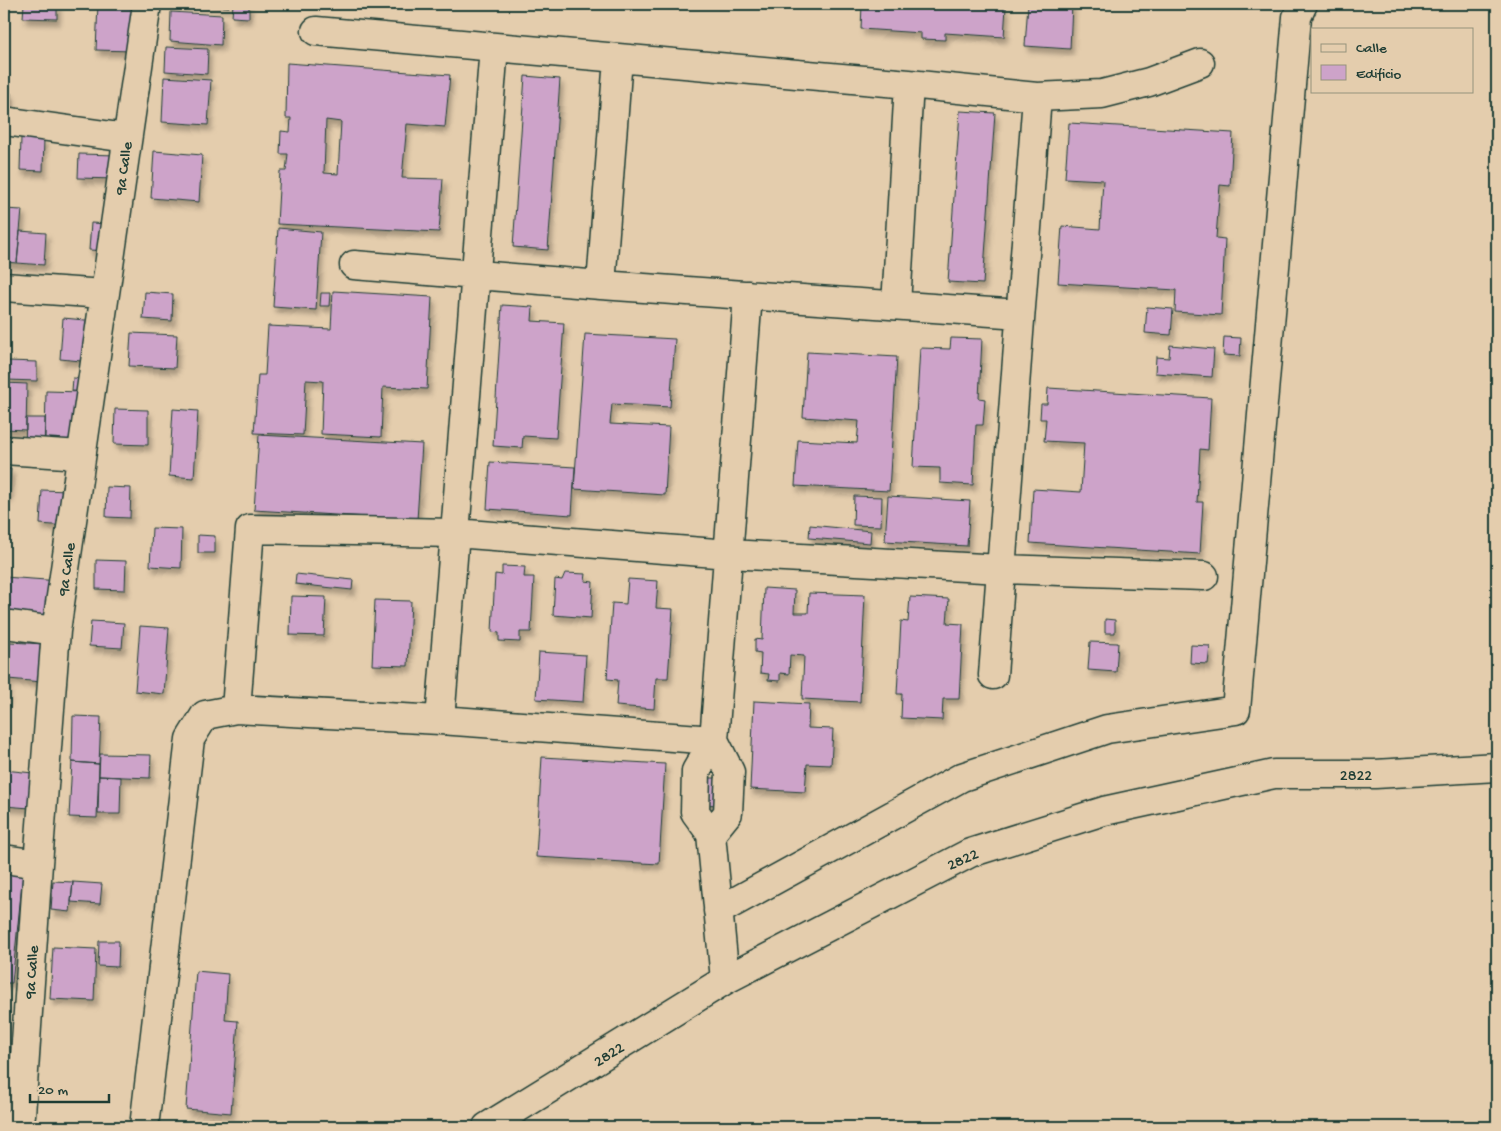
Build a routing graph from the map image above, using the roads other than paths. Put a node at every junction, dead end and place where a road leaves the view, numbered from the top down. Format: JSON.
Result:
{"nodes":[{"id":1,"x":147,"y":4,"type":"edge"},
{"id":2,"x":1303,"y":4,"type":"edge"},
{"id":3,"x":316,"y":31,"type":"dead end"},
{"id":4,"x":494,"y":47,"type":"junction"},
{"id":5,"x":618,"y":58,"type":"junction"},
{"id":6,"x":1200,"y":63,"type":"dead end"},
{"id":7,"x":909,"y":84,"type":"junction"},
{"id":8,"x":1037,"y":97,"type":"junction"},
{"id":9,"x":4,"y":121,"type":"edge"},
{"id":10,"x":127,"y":138,"type":"junction"},
{"id":11,"x":354,"y":265,"type":"dead end"},
{"id":12,"x":476,"y":275,"type":"junction"},
{"id":13,"x":601,"y":285,"type":"junction"},
{"id":14,"x":4,"y":287,"type":"edge"},
{"id":15,"x":104,"y":294,"type":"junction"},
{"id":16,"x":748,"y":295,"type":"junction"},
{"id":17,"x":896,"y":306,"type":"junction"},
{"id":18,"x":1020,"y":314,"type":"junction"},
{"id":19,"x":4,"y":450,"type":"edge"},
{"id":20,"x":81,"y":455,"type":"junction"},
{"id":21,"x":455,"y":533,"type":"junction"},
{"id":22,"x":728,"y":554,"type":"junction"},
{"id":23,"x":1001,"y":569,"type":"junction"},
{"id":24,"x":1204,"y":576,"type":"dead end"},
{"id":25,"x":4,"y":624,"type":"edge"},
{"id":26,"x":56,"y":630,"type":"junction"},
{"id":27,"x":993,"y":676,"type":"dead end"},
{"id":28,"x":236,"y":709,"type":"junction"},
{"id":29,"x":440,"y":720,"type":"junction"},
{"id":30,"x":714,"y":740,"type":"junction"},
{"id":31,"x":1497,"y":767,"type":"edge"},
{"id":32,"x":4,"y":859,"type":"edge"},
{"id":33,"x":38,"y":864,"type":"junction"},
{"id":34,"x":718,"y":911,"type":"junction"},
{"id":35,"x":725,"y":980,"type":"junction"},
{"id":36,"x":4,"y":1126,"type":"edge"},
{"id":37,"x":144,"y":1127,"type":"edge"},
{"id":38,"x":487,"y":1127,"type":"edge"}],
"edges":[{"from":1,"to":10,"type":"street","name":"9a Calle"},
{"from":2,"to":34,"type":"street"},
{"from":3,"to":4,"type":"street"},
{"from":4,"to":5,"type":"street"},
{"from":4,"to":12,"type":"street"},
{"from":5,"to":7,"type":"street"},
{"from":5,"to":13,"type":"street"},
{"from":6,"to":8,"type":"street"},
{"from":7,"to":8,"type":"street"},
{"from":7,"to":17,"type":"street"},
{"from":8,"to":18,"type":"street"},
{"from":9,"to":10,"type":"street"},
{"from":10,"to":15,"type":"street","name":"9a Calle"},
{"from":11,"to":12,"type":"street"},
{"from":12,"to":13,"type":"street"},
{"from":12,"to":21,"type":"street"},
{"from":13,"to":16,"type":"street"},
{"from":14,"to":15,"type":"street"},
{"from":15,"to":20,"type":"street","name":"9a Calle"},
{"from":16,"to":17,"type":"street"},
{"from":16,"to":22,"type":"street"},
{"from":17,"to":18,"type":"street"},
{"from":18,"to":23,"type":"street"},
{"from":19,"to":20,"type":"street"},
{"from":20,"to":26,"type":"street","name":"9a Calle"},
{"from":21,"to":22,"type":"street"},
{"from":21,"to":28,"type":"street"},
{"from":21,"to":29,"type":"street"},
{"from":22,"to":23,"type":"street"},
{"from":22,"to":30,"type":"street"},
{"from":23,"to":24,"type":"street"},
{"from":23,"to":27,"type":"street"},
{"from":25,"to":26,"type":"street"},
{"from":26,"to":33,"type":"street","name":"9a Calle"},
{"from":28,"to":29,"type":"street"},
{"from":28,"to":37,"type":"street"},
{"from":29,"to":30,"type":"street"},
{"from":30,"to":34,"type":"street"},
{"from":31,"to":35,"type":"street","name":"2822"},
{"from":32,"to":33,"type":"street"},
{"from":33,"to":36,"type":"street","name":"9a Calle"},
{"from":34,"to":35,"type":"street"},
{"from":35,"to":38,"type":"street","name":"2822"}]}
